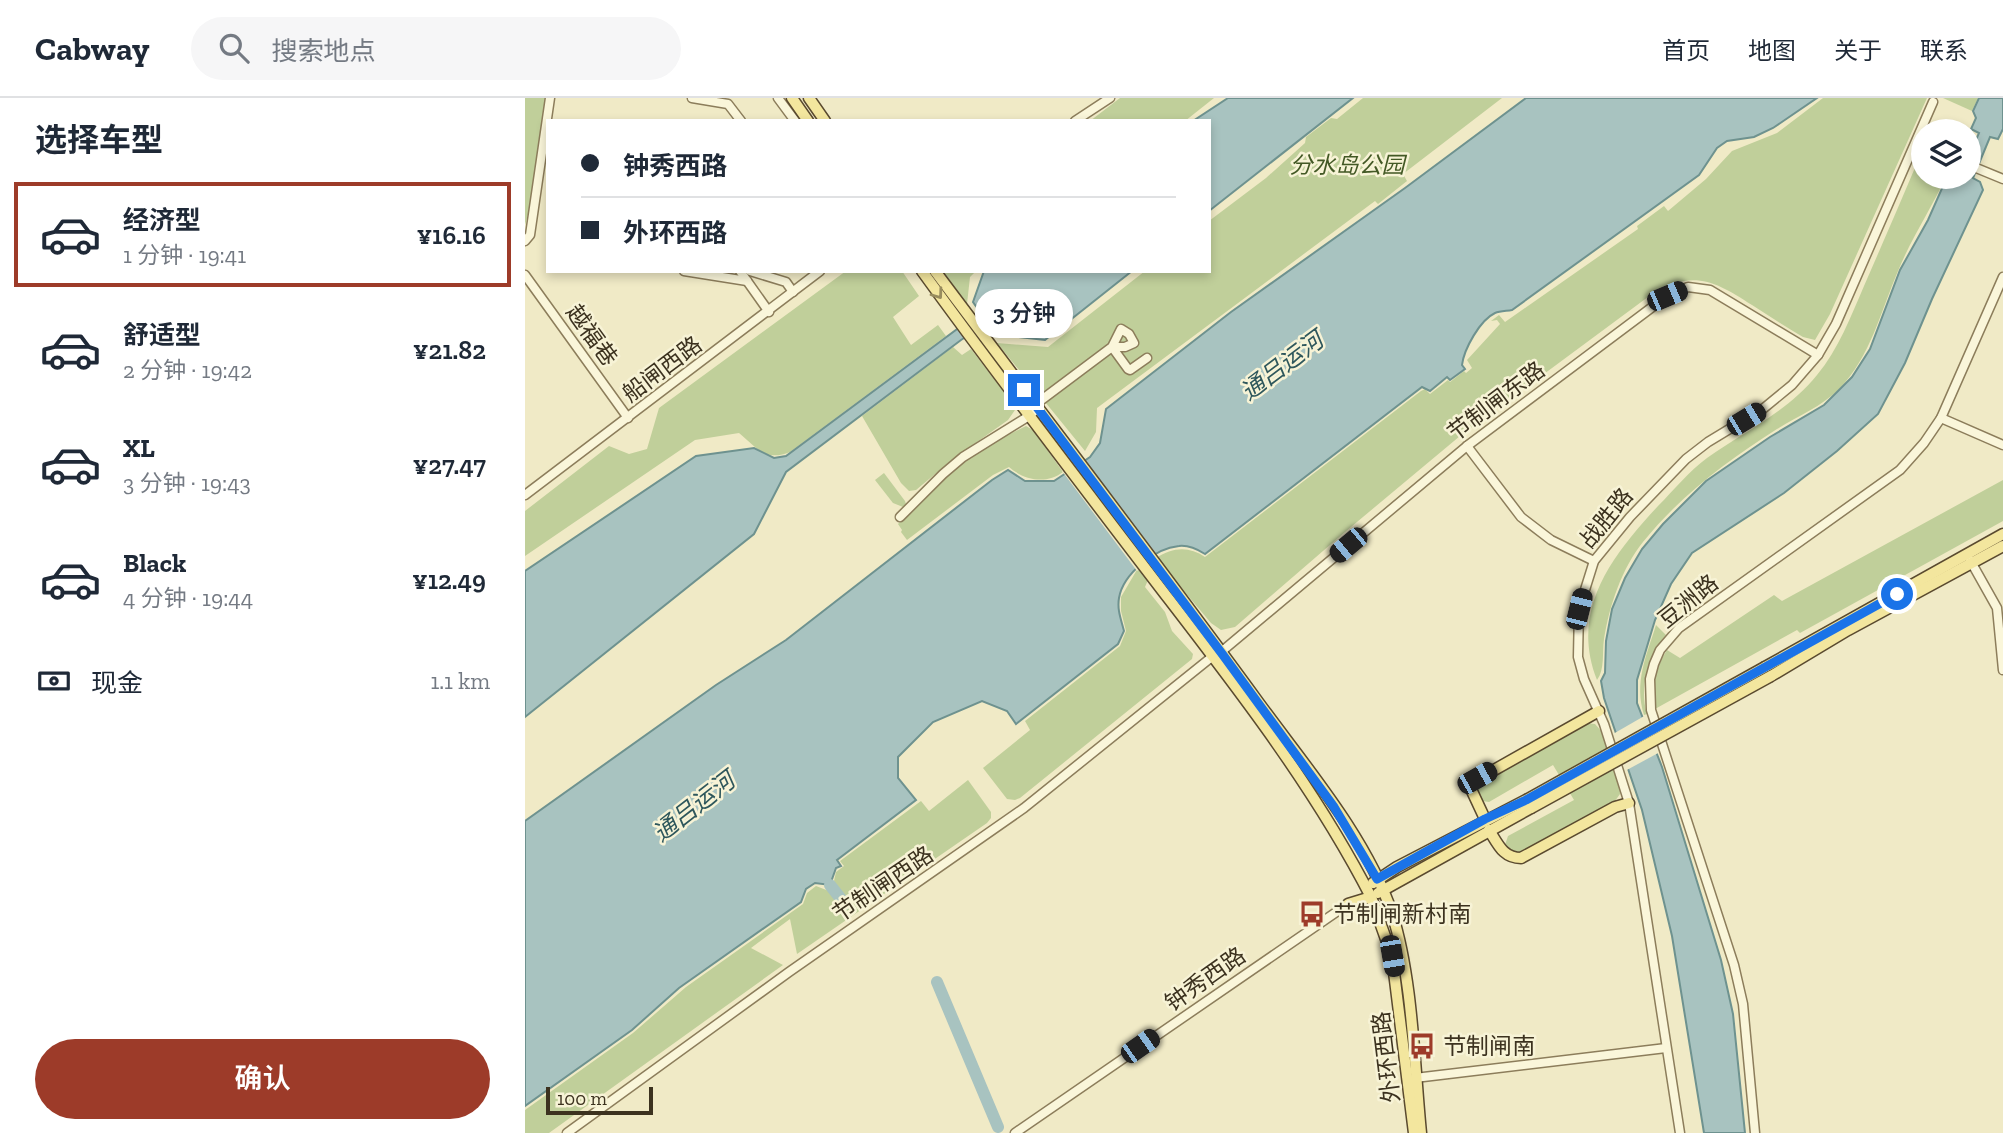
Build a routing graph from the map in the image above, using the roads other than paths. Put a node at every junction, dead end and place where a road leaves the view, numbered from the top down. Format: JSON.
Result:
{"nodes":[{"id":1,"x":550,"y":98,"type":"edge"},
{"id":2,"x":692,"y":98,"type":"edge"},
{"id":3,"x":778,"y":98,"type":"edge"},
{"id":4,"x":792,"y":98,"type":"edge"},
{"id":5,"x":809,"y":98,"type":"edge"},
{"id":6,"x":1110,"y":98,"type":"edge"},
{"id":7,"x":1933,"y":102,"type":"dead end"},
{"id":8,"x":547,"y":119,"type":"edge"},
{"id":9,"x":739,"y":119,"type":"edge"},
{"id":10,"x":794,"y":119,"type":"edge"},
{"id":11,"x":807,"y":119,"type":"edge"},
{"id":12,"x":824,"y":119,"type":"edge"},
{"id":13,"x":1078,"y":119,"type":"edge"},
{"id":14,"x":1927,"y":119,"type":"edge"},
{"id":15,"x":546,"y":125,"type":"edge"},
{"id":16,"x":1911,"y":162,"type":"edge"},
{"id":17,"x":1981,"y":170,"type":"edge"},
{"id":18,"x":2003,"y":179,"type":"edge"},
{"id":19,"x":525,"y":240,"type":"edge"},
{"id":20,"x":697,"y":273,"type":"edge"},
{"id":21,"x":741,"y":273,"type":"edge"},
{"id":22,"x":757,"y":273,"type":"edge"},
{"id":23,"x":817,"y":273,"type":"edge"},
{"id":24,"x":923,"y":273,"type":"edge"},
{"id":25,"x":936,"y":273,"type":"edge"},
{"id":26,"x":525,"y":275,"type":"edge"},
{"id":27,"x":2003,"y":277,"type":"edge"},
{"id":28,"x":747,"y":281,"type":"junction"},
{"id":29,"x":793,"y":292,"type":"junction"},
{"id":30,"x":769,"y":312,"type":"junction"},
{"id":31,"x":1818,"y":355,"type":"junction"},
{"id":32,"x":1147,"y":358,"type":"dead end"},
{"id":33,"x":1038,"y":408,"type":"junction"},
{"id":34,"x":1029,"y":416,"type":"junction"},
{"id":35,"x":628,"y":418,"type":"junction"},
{"id":36,"x":1941,"y":418,"type":"junction"},
{"id":37,"x":2003,"y":445,"type":"edge"},
{"id":38,"x":1467,"y":446,"type":"junction"},
{"id":39,"x":525,"y":495,"type":"edge"},
{"id":40,"x":900,"y":517,"type":"dead end"},
{"id":41,"x":2003,"y":534,"type":"edge"},
{"id":42,"x":2003,"y":546,"type":"edge"},
{"id":43,"x":1969,"y":559,"type":"junction"},
{"id":44,"x":1594,"y":561,"type":"junction"},
{"id":45,"x":1180,"y":606,"type":"junction"},
{"id":46,"x":1217,"y":654,"type":"junction"},
{"id":47,"x":2003,"y":670,"type":"edge"},
{"id":48,"x":1599,"y":711,"type":"junction"},
{"id":49,"x":1629,"y":803,"type":"junction"},
{"id":50,"x":1528,"y":804,"type":"junction"},
{"id":51,"x":1485,"y":819,"type":"junction"},
{"id":52,"x":1489,"y":830,"type":"junction"},
{"id":53,"x":1377,"y":879,"type":"junction"},
{"id":54,"x":1383,"y":890,"type":"junction"},
{"id":55,"x":1369,"y":892,"type":"junction"},
{"id":56,"x":1348,"y":904,"type":"joint"},
{"id":57,"x":1666,"y":1048,"type":"junction"},
{"id":58,"x":1415,"y":1078,"type":"junction"},
{"id":59,"x":567,"y":1133,"type":"edge"},
{"id":60,"x":1015,"y":1133,"type":"edge"},
{"id":61,"x":1414,"y":1133,"type":"edge"},
{"id":62,"x":1421,"y":1133,"type":"edge"},
{"id":63,"x":1680,"y":1133,"type":"edge"},
{"id":64,"x":1755,"y":1133,"type":"edge"}],
"edges":[{"from":1,"to":8,"type":"street"},
{"from":2,"to":9,"type":"street"},
{"from":3,"to":10,"type":"street"},
{"from":4,"to":11,"type":"main road"},
{"from":5,"to":12,"type":"main road"},
{"from":6,"to":13,"type":"street"},
{"from":7,"to":14,"type":"street","name":"战胜路"},
{"from":15,"to":19,"type":"street"},
{"from":16,"to":31,"type":"street","name":"战胜路"},
{"from":17,"to":18,"type":"street"},
{"from":20,"to":28,"type":"street"},
{"from":21,"to":28,"type":"street"},
{"from":22,"to":29,"type":"street"},
{"from":23,"to":29,"type":"street","name":"船闸西路"},
{"from":24,"to":34,"type":"main road","one_way":true},
{"from":25,"to":33,"type":"main road"},
{"from":26,"to":35,"type":"street","name":"越福巷"},
{"from":27,"to":36,"type":"street","name":"豆洲路"},
{"from":28,"to":30,"type":"street"},
{"from":29,"to":30,"type":"street","name":"船闸西路"},
{"from":30,"to":35,"type":"street","name":"船闸西路"},
{"from":31,"to":38,"type":"street","name":"节制闸东路"},
{"from":31,"to":44,"type":"street","name":"战胜路"},
{"from":32,"to":33,"type":"street"},
{"from":33,"to":34,"type":"street"},
{"from":33,"to":45,"type":"main road"},
{"from":34,"to":40,"type":"street"},
{"from":34,"to":45,"type":"main road"},
{"from":35,"to":39,"type":"street","name":"船闸西路"},
{"from":36,"to":37,"type":"street"},
{"from":36,"to":64,"type":"street","name":"豆洲路"},
{"from":38,"to":44,"type":"street"},
{"from":38,"to":46,"type":"street","name":"节制闸东路"},
{"from":41,"to":43,"type":"main road"},
{"from":42,"to":43,"type":"main road"},
{"from":43,"to":47,"type":"street"},
{"from":43,"to":50,"type":"main road","bridge":true},
{"from":44,"to":48,"type":"street","name":"战胜路"},
{"from":45,"to":46,"type":"main road","name":"外环西路"},
{"from":46,"to":53,"type":"main road","name":"外环西路"},
{"from":46,"to":55,"type":"main road","name":"外环西路"},
{"from":46,"to":59,"type":"street","name":"节制闸西路"},
{"from":48,"to":49,"type":"street","name":"战胜路"},
{"from":48,"to":51,"type":"main road"},
{"from":49,"to":52,"type":"main road"},
{"from":49,"to":57,"type":"street","name":"战胜路"},
{"from":50,"to":51,"type":"main road"},
{"from":50,"to":52,"type":"main road"},
{"from":51,"to":53,"type":"main road"},
{"from":52,"to":54,"type":"main road"},
{"from":53,"to":54,"type":"main road","name":"外环西路"},
{"from":53,"to":55,"type":"main road"},
{"from":54,"to":55,"type":"main road"},
{"from":54,"to":58,"type":"main road","name":"外环西路"},
{"from":55,"to":56,"type":"main road"},
{"from":55,"to":61,"type":"main road","name":"外环西路"},
{"from":56,"to":60,"type":"street","name":"钟秀西路"},
{"from":57,"to":58,"type":"street"},
{"from":57,"to":63,"type":"street","name":"战胜路"},
{"from":58,"to":62,"type":"main road","name":"外环西路"}]}
